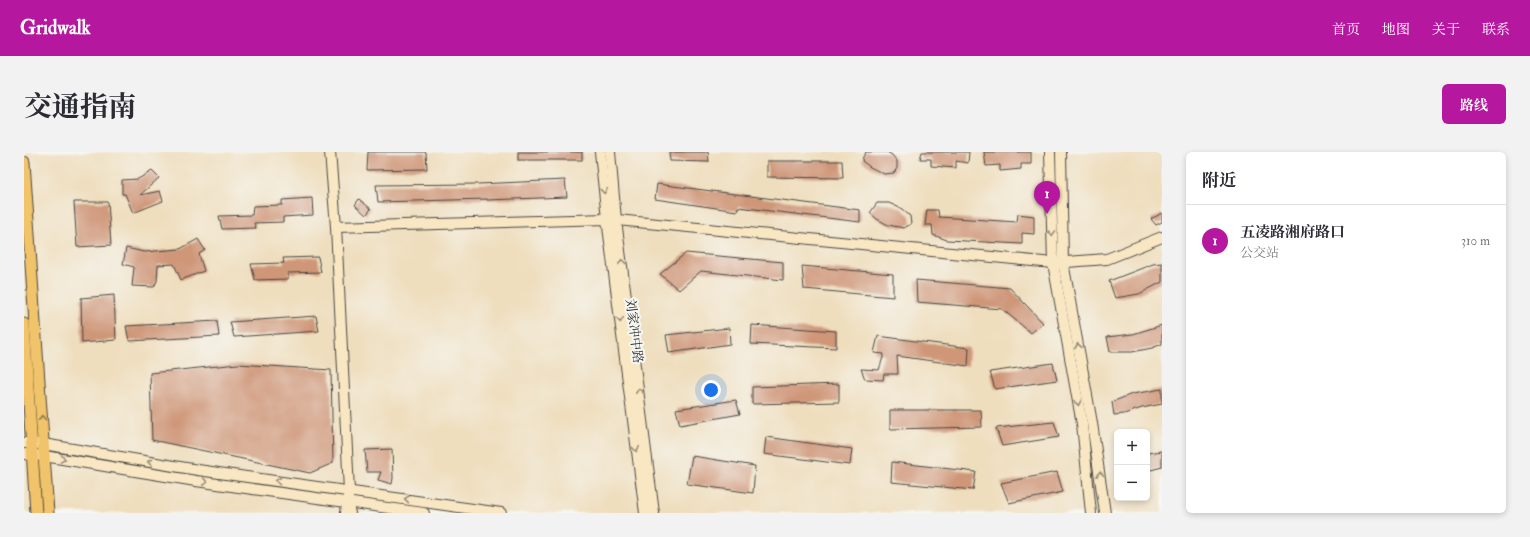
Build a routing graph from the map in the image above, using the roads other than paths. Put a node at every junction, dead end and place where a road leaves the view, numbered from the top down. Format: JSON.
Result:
{"nodes":[{"id":1,"x":330,"y":152,"type":"edge"},
{"id":2,"x":600,"y":152,"type":"edge"},
{"id":3,"x":610,"y":152,"type":"edge"},
{"id":4,"x":1050,"y":152,"type":"edge"},
{"id":5,"x":1061,"y":152,"type":"edge"},
{"id":6,"x":24,"y":162,"type":"edge"},
{"id":7,"x":611,"y":219,"type":"junction"},
{"id":8,"x":336,"y":227,"type":"junction"},
{"id":9,"x":1162,"y":237,"type":"edge"},
{"id":10,"x":1058,"y":263,"type":"junction"},
{"id":11,"x":24,"y":324,"type":"edge"},
{"id":12,"x":33,"y":449,"type":"edge"},
{"id":13,"x":349,"y":491,"type":"junction"},
{"id":14,"x":347,"y":502,"type":"junction"},
{"id":15,"x":36,"y":513,"type":"edge"},
{"id":16,"x":48,"y":513,"type":"edge"},
{"id":17,"x":346,"y":513,"type":"edge"},
{"id":18,"x":350,"y":513,"type":"edge"},
{"id":19,"x":424,"y":513,"type":"edge"},
{"id":20,"x":501,"y":513,"type":"edge"},
{"id":21,"x":645,"y":513,"type":"edge"},
{"id":22,"x":654,"y":513,"type":"edge"},
{"id":23,"x":1091,"y":513,"type":"edge"},
{"id":24,"x":1105,"y":513,"type":"edge"}],
"edges":[{"from":1,"to":8,"type":"street"},
{"from":2,"to":7,"type":"street","name":"刘家冲中路","one_way":true},
{"from":3,"to":7,"type":"street","name":"刘家冲中路"},
{"from":4,"to":10,"type":"street","one_way":true},
{"from":5,"to":10,"type":"street"},
{"from":12,"to":6,"type":"main road","one_way":true},
{"from":7,"to":8,"type":"street"},
{"from":7,"to":10,"type":"street"},
{"from":7,"to":21,"type":"street","name":"刘家冲中路","one_way":true},
{"from":22,"to":7,"type":"street","name":"刘家冲中路","one_way":true},
{"from":8,"to":13,"type":"street"},
{"from":9,"to":10,"type":"street"},
{"from":10,"to":23,"type":"street","one_way":true},
{"from":24,"to":10,"type":"street","one_way":true},
{"from":11,"to":12,"type":"main road"},
{"from":13,"to":12,"type":"street","one_way":true},
{"from":12,"to":14,"type":"street","one_way":true},
{"from":12,"to":15,"type":"main road"},
{"from":12,"to":16,"type":"main road"},
{"from":13,"to":14,"type":"street"},
{"from":20,"to":13,"type":"street","one_way":true},
{"from":14,"to":17,"type":"street"},
{"from":14,"to":18,"type":"street"},
{"from":14,"to":19,"type":"street"}]}
